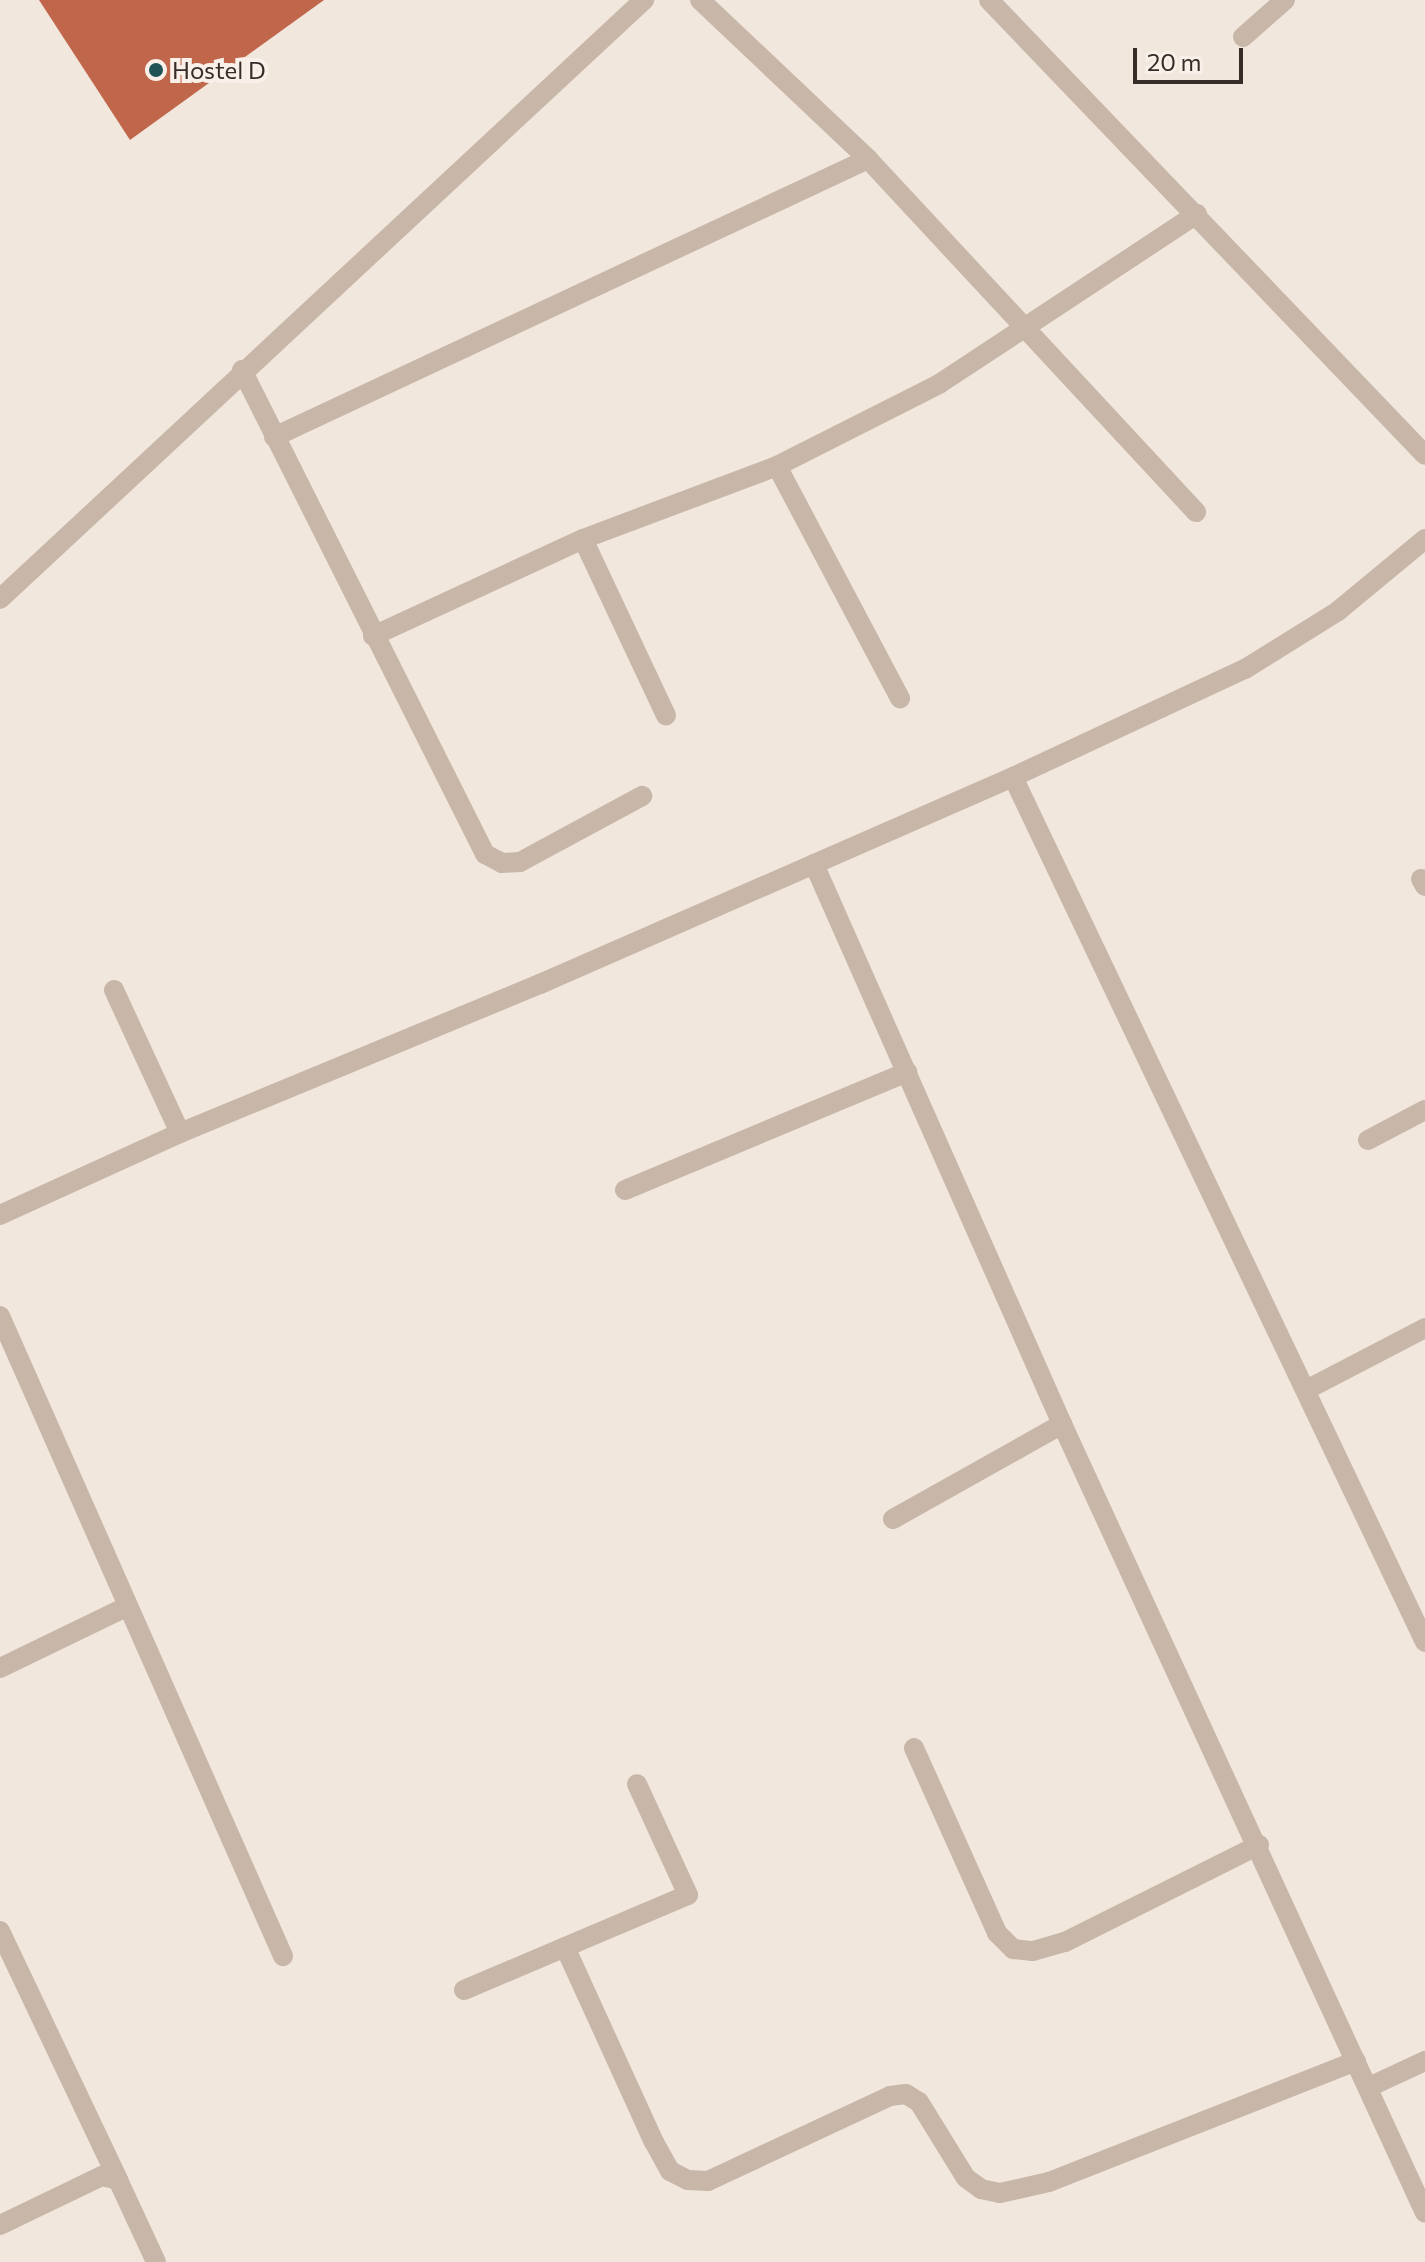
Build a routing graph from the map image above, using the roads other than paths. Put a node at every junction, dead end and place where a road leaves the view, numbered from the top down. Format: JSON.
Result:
{"nodes":[{"id":1,"x":644,"y":0,"type":"edge"},
{"id":2,"x":700,"y":0,"type":"edge"},
{"id":3,"x":989,"y":0,"type":"edge"},
{"id":4,"x":1285,"y":0,"type":"edge"},
{"id":5,"x":1243,"y":37,"type":"dead end"},
{"id":6,"x":868,"y":159,"type":"junction"},
{"id":7,"x":1197,"y":214,"type":"junction"},
{"id":8,"x":1025,"y":330,"type":"junction"},
{"id":9,"x":242,"y":370,"type":"junction"},
{"id":10,"x":274,"y":437,"type":"junction"},
{"id":11,"x":1425,"y":455,"type":"edge"},
{"id":12,"x":777,"y":466,"type":"junction"},
{"id":13,"x":1196,"y":512,"type":"dead end"},
{"id":14,"x":583,"y":539,"type":"junction"},
{"id":15,"x":1425,"y":539,"type":"edge"},
{"id":16,"x":0,"y":599,"type":"edge"},
{"id":17,"x":373,"y":636,"type":"junction"},
{"id":18,"x":900,"y":698,"type":"dead end"},
{"id":19,"x":666,"y":715,"type":"dead end"},
{"id":20,"x":1013,"y":777,"type":"junction"},
{"id":21,"x":642,"y":796,"type":"dead end"},
{"id":22,"x":814,"y":864,"type":"junction"},
{"id":23,"x":114,"y":990,"type":"dead end"},
{"id":24,"x":907,"y":1072,"type":"junction"},
{"id":25,"x":1425,"y":1110,"type":"edge"},
{"id":26,"x":180,"y":1133,"type":"junction"},
{"id":27,"x":1368,"y":1140,"type":"dead end"},
{"id":28,"x":625,"y":1190,"type":"dead end"},
{"id":29,"x":0,"y":1215,"type":"edge"},
{"id":30,"x":0,"y":1316,"type":"edge"},
{"id":31,"x":1425,"y":1328,"type":"edge"},
{"id":32,"x":1308,"y":1389,"type":"junction"},
{"id":33,"x":1062,"y":1424,"type":"junction"},
{"id":34,"x":893,"y":1519,"type":"dead end"},
{"id":35,"x":126,"y":1607,"type":"junction"},
{"id":36,"x":1425,"y":1642,"type":"edge"},
{"id":37,"x":0,"y":1668,"type":"edge"},
{"id":38,"x":914,"y":1748,"type":"dead end"},
{"id":39,"x":637,"y":1784,"type":"dead end"},
{"id":40,"x":1259,"y":1845,"type":"junction"},
{"id":41,"x":0,"y":1931,"type":"edge"},
{"id":42,"x":565,"y":1947,"type":"junction"},
{"id":43,"x":283,"y":1956,"type":"dead end"},
{"id":44,"x":8,"y":1968,"type":"edge"},
{"id":45,"x":464,"y":1990,"type":"dead end"},
{"id":46,"x":1356,"y":2061,"type":"junction"},
{"id":47,"x":1425,"y":2061,"type":"edge"},
{"id":48,"x":1369,"y":2087,"type":"junction"},
{"id":49,"x":118,"y":2180,"type":"junction"},
{"id":50,"x":1425,"y":2213,"type":"edge"},
{"id":51,"x":0,"y":2225,"type":"edge"},
{"id":52,"x":156,"y":2262,"type":"edge"}],
"edges":[{"from":1,"to":9,"type":"street"},
{"from":2,"to":6,"type":"street"},
{"from":3,"to":7,"type":"street"},
{"from":4,"to":5,"type":"street"},
{"from":6,"to":8,"type":"street"},
{"from":6,"to":10,"type":"street"},
{"from":7,"to":8,"type":"street"},
{"from":7,"to":11,"type":"street"},
{"from":8,"to":12,"type":"street"},
{"from":8,"to":13,"type":"street"},
{"from":9,"to":10,"type":"street"},
{"from":9,"to":16,"type":"street"},
{"from":10,"to":17,"type":"street"},
{"from":12,"to":14,"type":"street"},
{"from":12,"to":18,"type":"street"},
{"from":14,"to":17,"type":"street"},
{"from":14,"to":19,"type":"street"},
{"from":15,"to":20,"type":"street"},
{"from":17,"to":21,"type":"street"},
{"from":20,"to":22,"type":"street"},
{"from":20,"to":32,"type":"street"},
{"from":22,"to":24,"type":"street"},
{"from":22,"to":26,"type":"street"},
{"from":23,"to":26,"type":"street"},
{"from":24,"to":28,"type":"street"},
{"from":24,"to":33,"type":"street"},
{"from":25,"to":27,"type":"street"},
{"from":26,"to":29,"type":"street"},
{"from":30,"to":35,"type":"street"},
{"from":31,"to":32,"type":"street"},
{"from":32,"to":36,"type":"street"},
{"from":33,"to":34,"type":"street"},
{"from":33,"to":40,"type":"street"},
{"from":35,"to":37,"type":"street"},
{"from":35,"to":43,"type":"street"},
{"from":38,"to":40,"type":"street"},
{"from":39,"to":42,"type":"street"},
{"from":40,"to":46,"type":"street"},
{"from":41,"to":44,"type":"street"},
{"from":42,"to":45,"type":"street"},
{"from":42,"to":46,"type":"street"},
{"from":44,"to":49,"type":"street"},
{"from":46,"to":48,"type":"street"},
{"from":47,"to":48,"type":"street"},
{"from":48,"to":50,"type":"street"},
{"from":49,"to":51,"type":"street"},
{"from":49,"to":52,"type":"street"}]}
